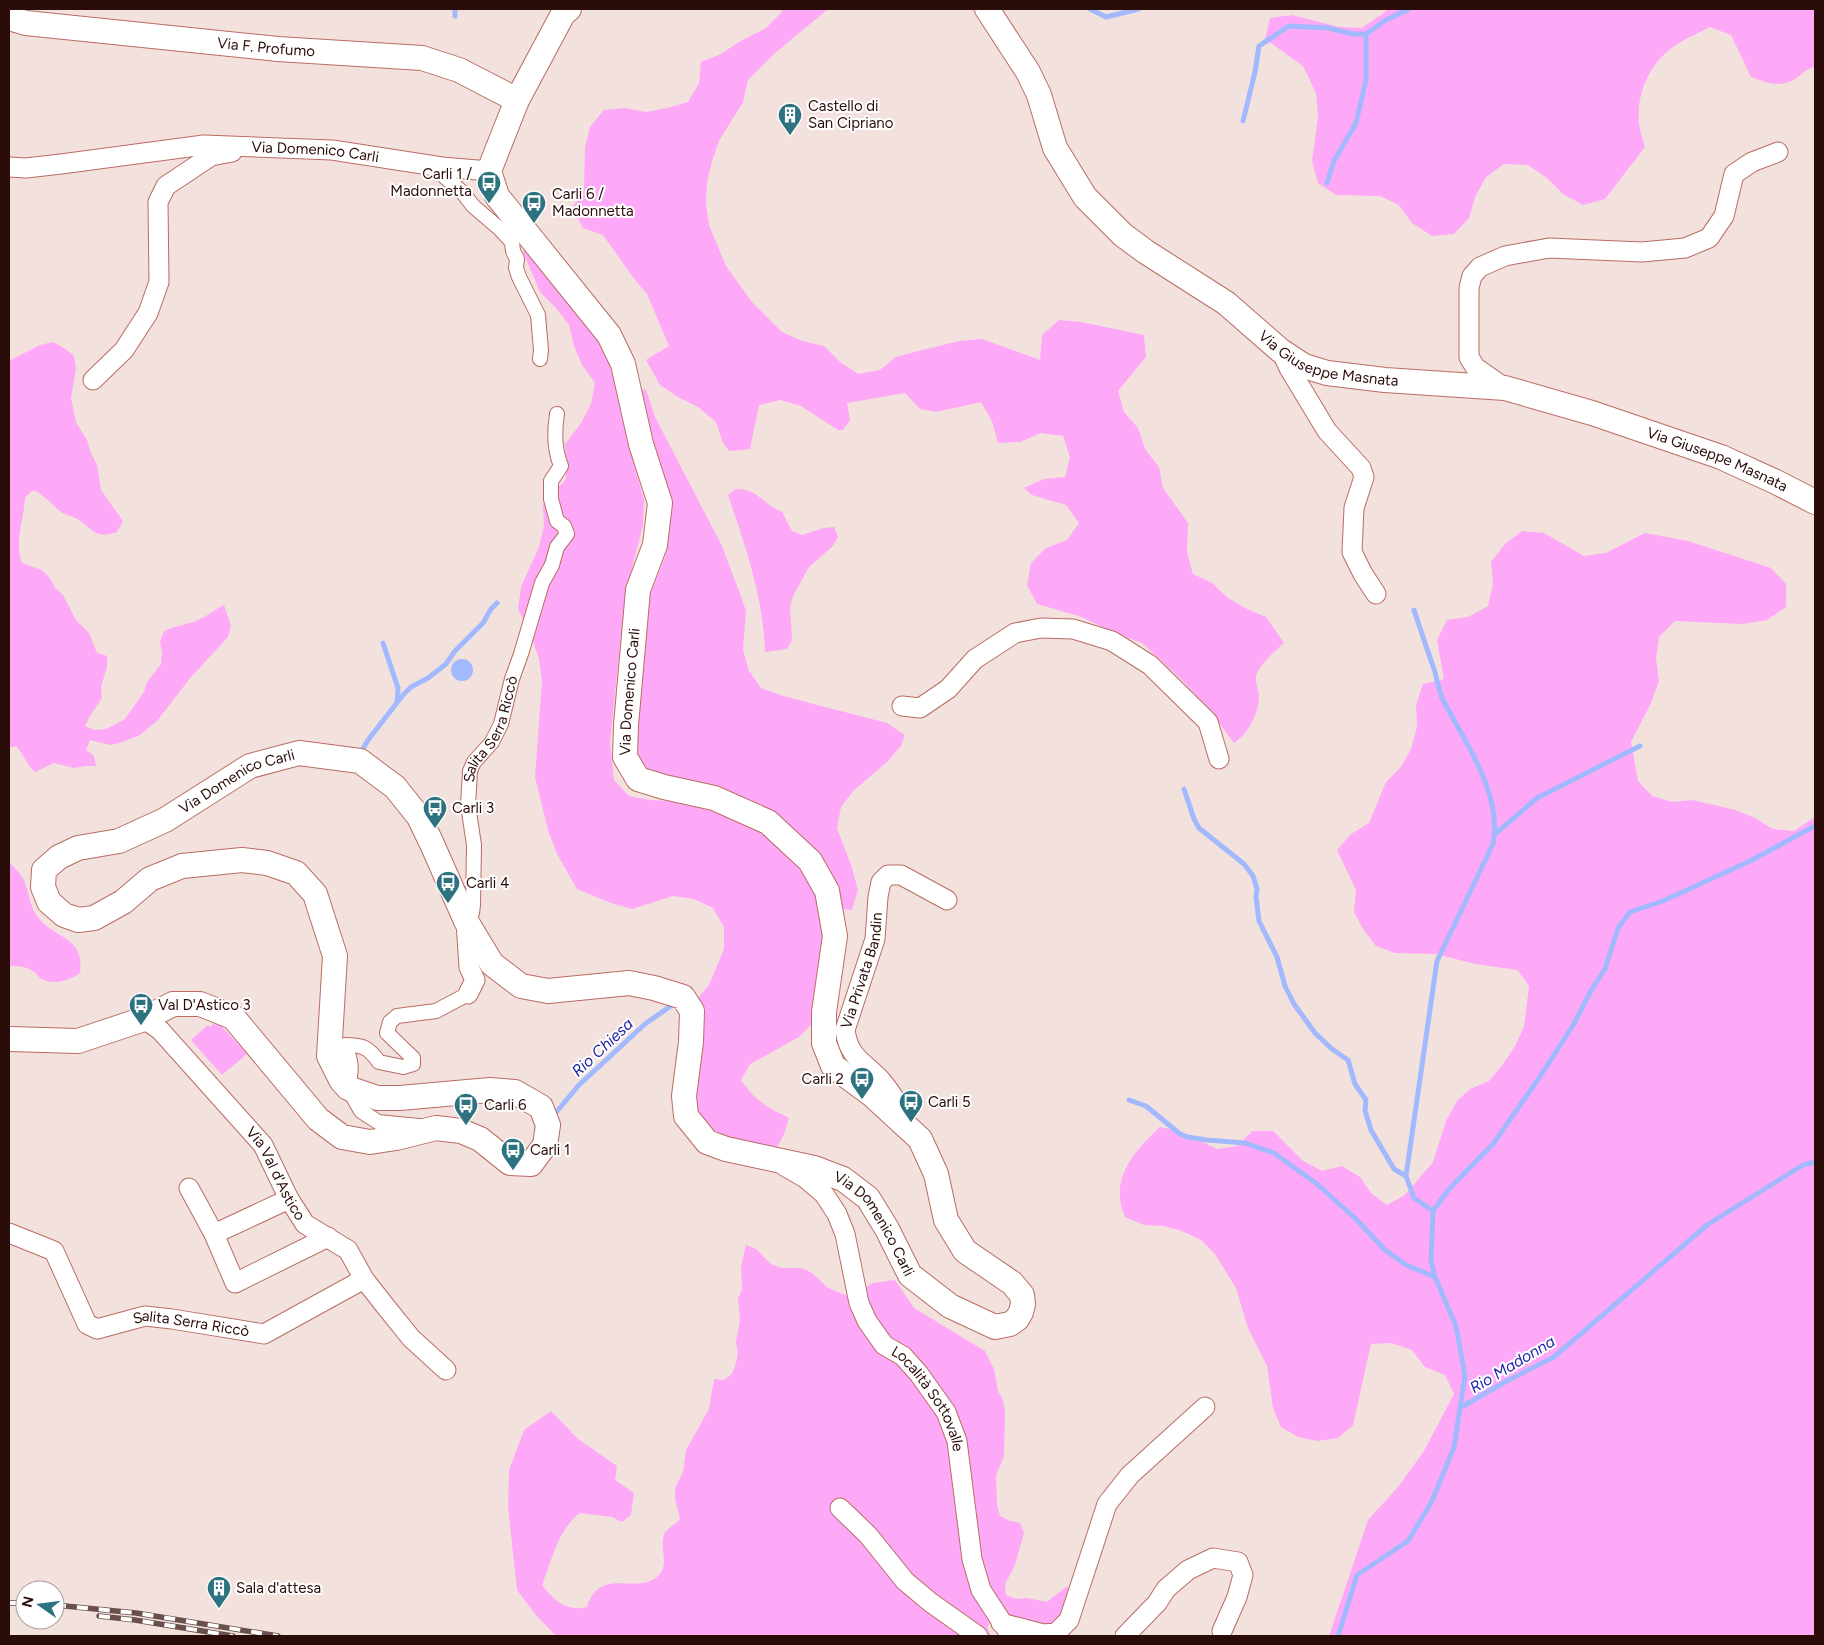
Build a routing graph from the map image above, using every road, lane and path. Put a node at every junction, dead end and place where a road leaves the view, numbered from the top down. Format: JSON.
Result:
{"nodes":[{"id":1,"x":569,"y":9,"type":"edge"},
{"id":2,"x":987,"y":9,"type":"edge"},
{"id":3,"x":9,"y":18,"type":"edge"},
{"id":4,"x":516,"y":100,"type":"junction"},
{"id":5,"x":255,"y":148,"type":"junction"},
{"id":6,"x":1778,"y":152,"type":"dead end"},
{"id":7,"x":9,"y":167,"type":"edge"},
{"id":8,"x":442,"y":167,"type":"junction"},
{"id":9,"x":488,"y":170,"type":"junction"},
{"id":10,"x":1281,"y":351,"type":"junction"},
{"id":11,"x":540,"y":359,"type":"dead end"},
{"id":12,"x":93,"y":380,"type":"dead end"},
{"id":13,"x":1505,"y":388,"type":"junction"},
{"id":14,"x":557,"y":414,"type":"dead end"},
{"id":15,"x":1815,"y":502,"type":"edge"},
{"id":16,"x":1376,"y":594,"type":"dead end"},
{"id":17,"x":902,"y":706,"type":"dead end"},
{"id":18,"x":1219,"y":759,"type":"dead end"},
{"id":19,"x":947,"y":900,"type":"dead end"},
{"id":20,"x":466,"y":921,"type":"junction"},
{"id":21,"x":468,"y":994,"type":"joint"},
{"id":22,"x":144,"y":1019,"type":"junction"},
{"id":23,"x":9,"y":1039,"type":"edge"},
{"id":24,"x":348,"y":1088,"type":"junction"},
{"id":25,"x":893,"y":1114,"type":"junction"},
{"id":26,"x":436,"y":1128,"type":"junction"},
{"id":27,"x":770,"y":1158,"type":"junction"},
{"id":28,"x":190,"y":1188,"type":"dead end"},
{"id":29,"x":290,"y":1199,"type":"junction"},
{"id":30,"x":9,"y":1232,"type":"edge"},
{"id":31,"x":214,"y":1234,"type":"junction"},
{"id":32,"x":328,"y":1238,"type":"junction"},
{"id":33,"x":364,"y":1279,"type":"junction"},
{"id":34,"x":446,"y":1370,"type":"dead end"},
{"id":35,"x":1205,"y":1407,"type":"dead end"},
{"id":36,"x":840,"y":1508,"type":"dead end"},
{"id":37,"x":1006,"y":1630,"type":"edge"},
{"id":38,"x":1222,"y":1631,"type":"dead end"},
{"id":39,"x":978,"y":1636,"type":"edge"},
{"id":40,"x":1125,"y":1636,"type":"edge"}],
"edges":[{"from":1,"to":4,"type":"street"},
{"from":2,"to":10,"type":"street","name":"Via Giuseppe Masnata"},
{"from":3,"to":4,"type":"street","name":"Via F. Profumo"},
{"from":4,"to":9,"type":"street"},
{"from":5,"to":7,"type":"street","name":"Via Domenico Carli"},
{"from":5,"to":8,"type":"street","name":"Via Domenico Carli"},
{"from":5,"to":12,"type":"street"},
{"from":6,"to":13,"type":"street"},
{"from":8,"to":9,"type":"street","name":"Via Domenico Carli"},
{"from":8,"to":11,"type":"street"},
{"from":9,"to":25,"type":"street","name":"Via Domenico Carli"},
{"from":10,"to":13,"type":"street","name":"Via Giuseppe Masnata"},
{"from":10,"to":16,"type":"street"},
{"from":13,"to":15,"type":"street","name":"Via Giuseppe Masnata"},
{"from":14,"to":20,"type":"street","name":"Salita Serra Riccò"},
{"from":17,"to":18,"type":"street"},
{"from":19,"to":25,"type":"street","name":"Via Privata Bandin"},
{"from":20,"to":21,"type":"street","name":"Salita Serra Riccò"},
{"from":20,"to":24,"type":"street","name":"Via Domenico Carli"},
{"from":20,"to":27,"type":"street","name":"Via Domenico Carli"},
{"from":21,"to":24,"type":"street","name":"Salita Serra Riccò"},
{"from":22,"to":23,"type":"street"},
{"from":22,"to":26,"type":"street"},
{"from":22,"to":29,"type":"street","name":"Via Val d'Astico"},
{"from":24,"to":26,"type":"street"},
{"from":24,"to":26,"type":"street"},
{"from":25,"to":27,"type":"street","name":"Via Domenico Carli"},
{"from":27,"to":37,"type":"street","name":"Località Sottovalle"},
{"from":28,"to":31,"type":"street"},
{"from":29,"to":31,"type":"street"},
{"from":29,"to":32,"type":"street","name":"Via Val d'Astico"},
{"from":30,"to":33,"type":"street","name":"Salita Serra Riccò"},
{"from":31,"to":32,"type":"street"},
{"from":32,"to":33,"type":"street","name":"Via Val d'Astico"},
{"from":33,"to":34,"type":"street","name":"Via Val d'Astico"},
{"from":35,"to":37,"type":"street","name":"Località Sottovalle"},
{"from":36,"to":39,"type":"street"},
{"from":38,"to":40,"type":"street"}]}
